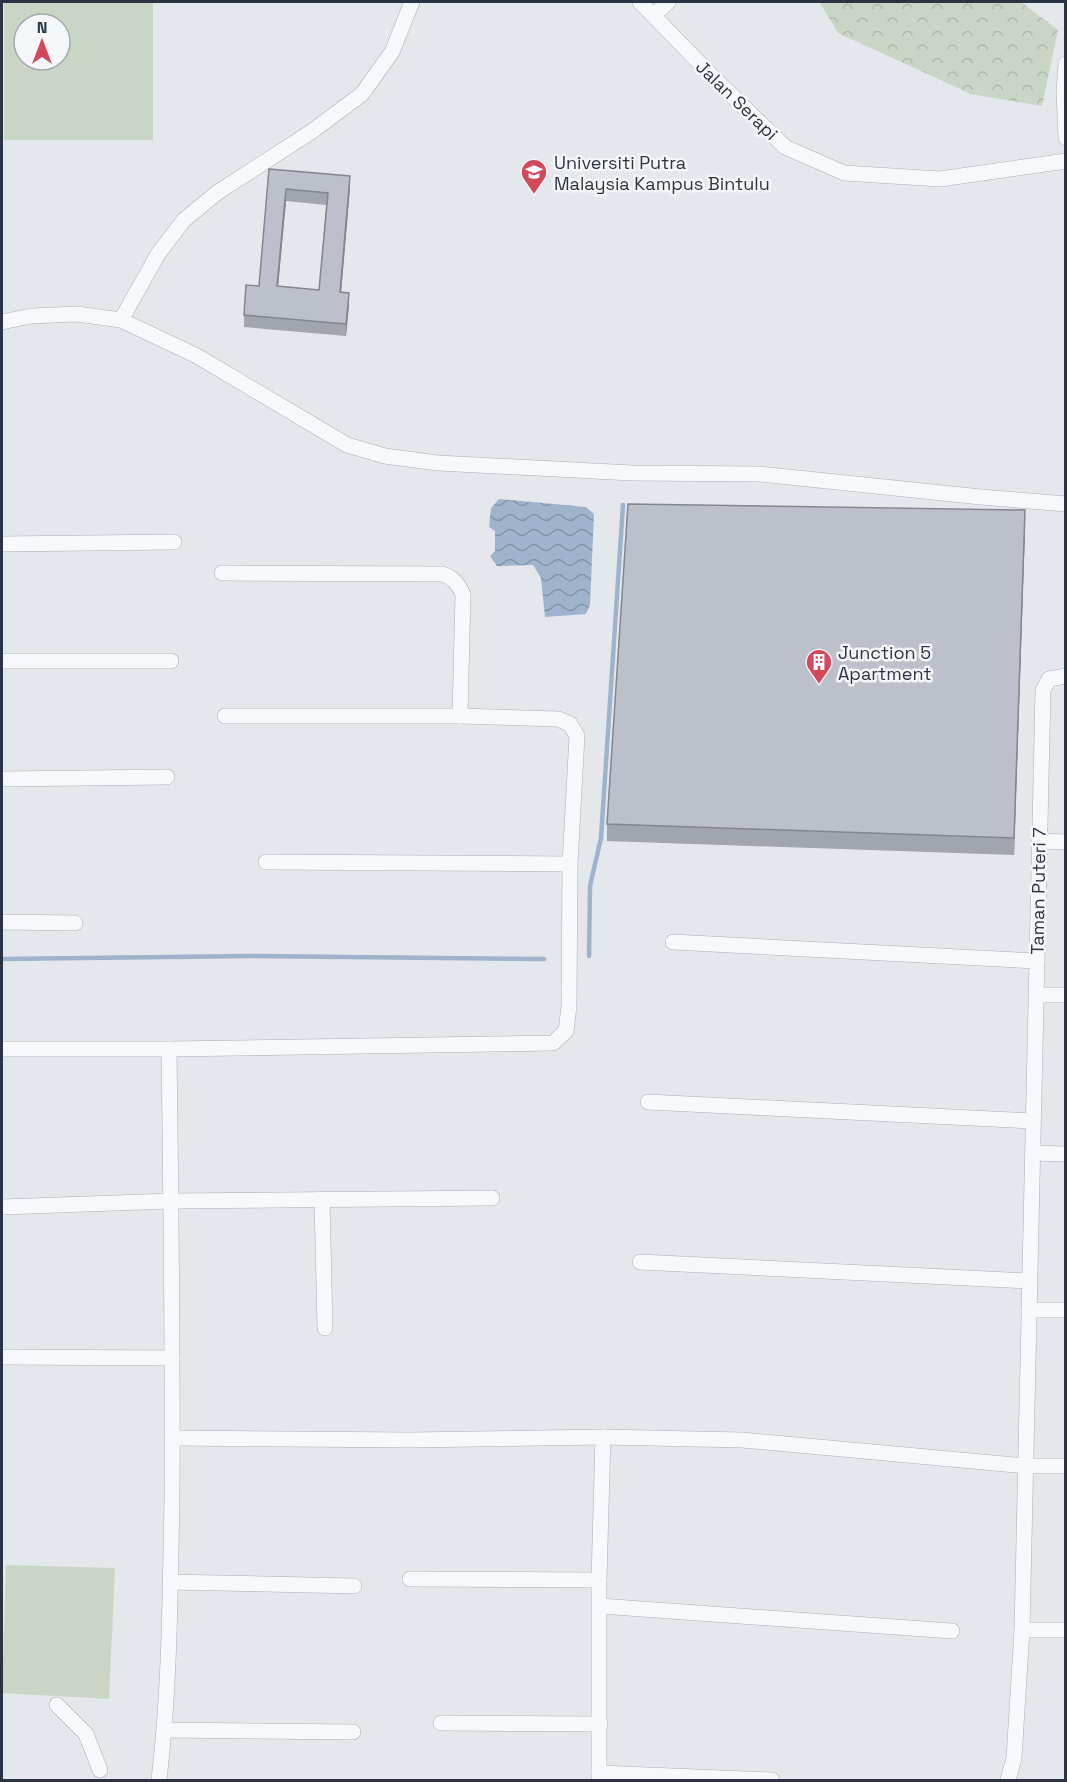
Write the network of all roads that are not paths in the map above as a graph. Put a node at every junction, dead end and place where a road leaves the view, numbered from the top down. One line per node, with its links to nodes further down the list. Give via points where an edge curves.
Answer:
1 (412, 2): 8 (street, via 392,52 362,94 338,114 218,192 184,220 158,254)
2 (640, 2): 4 (street, Jalan Serapi)
3 (668, 2): 4 (street)
4 (654, 15): 7 (street, Jalan Serapi, via 785,147 844,173 940,179)
5 (1065, 64): 6 (street)
6 (1065, 138)
7 (1065, 161)
8 (121, 320): 9 (street, via 77,314); 10 (street, via 196,356 347,446 385,456 438,463 632,473 759,474)
9 (2, 322)
10 (1065, 504)
11 (174, 542): 12 (street)
12 (2, 544)
13 (222, 573): 18 (street, via 448,575 463,594)
14 (171, 660): 15 (street)
15 (2, 661)
16 (1065, 676): 21 (street, Taman Puteri 7, via 1049,680 1043,690)
17 (225, 716): 18 (street)
18 (460, 716): 24 (street, via 558,719 570,724 577,736)
19 (167, 777): 20 (street)
20 (2, 779)
21 (1039, 841): 22 (street); 28 (street, Taman Puteri 7)
22 (1065, 842)
23 (266, 862): 24 (street)
24 (570, 864): 32 (street, via 569,1006 566,1031 553,1043)
25 (2, 922): 26 (street)
26 (75, 923)
27 (673, 942): 28 (street)
28 (1037, 961): 29 (street, Taman Puteri 7)
29 (1036, 995): 30 (street); 34 (street, Taman Puteri 7)
30 (1065, 995)
31 (2, 1049): 32 (street)
32 (169, 1049): 39 (street)
33 (648, 1102): 34 (street)
34 (1033, 1121): 35 (street, Taman Puteri 7)
35 (1032, 1154): 36 (street); 42 (street, Taman Puteri 7)
36 (1065, 1154)
37 (492, 1198): 38 (street)
38 (322, 1199): 39 (street); 45 (street)
39 (171, 1201): 40 (street); 47 (street)
40 (2, 1207)
41 (640, 1262): 42 (street)
42 (1030, 1281): 43 (street, Taman Puteri 7)
43 (1029, 1310): 44 (street); 50 (street, Taman Puteri 7)
44 (1065, 1310)
45 (325, 1328)
46 (2, 1357): 47 (street)
47 (171, 1358): 49 (street)
48 (603, 1437): 49 (street); 50 (street, via 742,1440); 53 (street)
49 (172, 1438): 54 (street)
50 (1026, 1466): 51 (street); 57 (street, Taman Puteri 7)
51 (1065, 1467)
52 (410, 1579): 53 (street)
53 (599, 1580): 56 (street)
54 (171, 1582): 55 (street); 63 (street)
55 (354, 1586)
56 (600, 1606): 59 (street); 62 (street)
57 (1022, 1629): 58 (street); 69 (street, Taman Puteri 7, via 1014,1758)
58 (1065, 1629)
59 (952, 1631)
60 (57, 1705): 65 (street, via 86,1734)
61 (441, 1723): 62 (street)
62 (600, 1724): 66 (street)
63 (165, 1730): 64 (street); 67 (street)
64 (353, 1732)
65 (100, 1770)
66 (599, 1777): 68 (street)
67 (159, 1780)
68 (772, 1780)
69 (1008, 1780)

